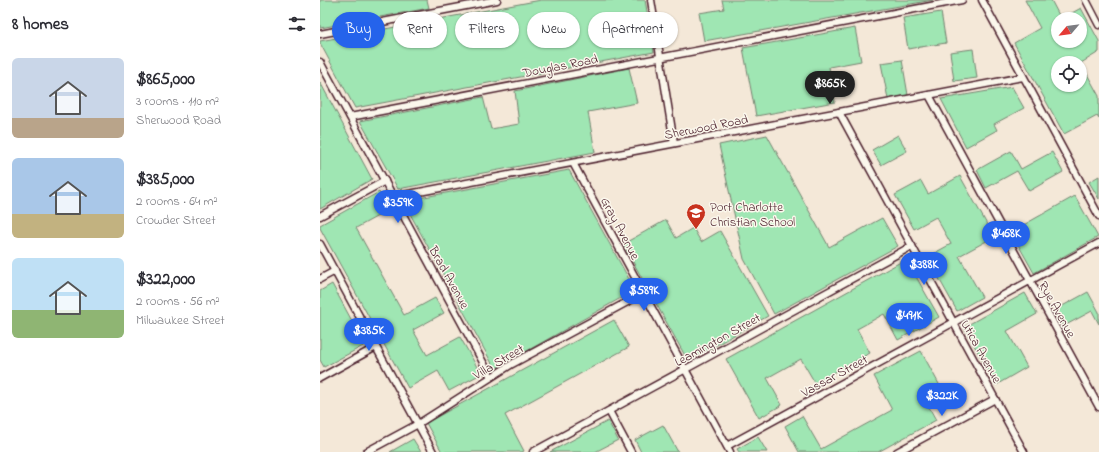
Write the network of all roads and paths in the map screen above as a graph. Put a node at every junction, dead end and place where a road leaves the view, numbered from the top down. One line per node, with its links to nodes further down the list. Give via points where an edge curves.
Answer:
1 (497, 0): 7 (street)
2 (651, 0): 8 (street)
3 (962, 0): 8 (street, Douglas Road)
4 (982, 0): 10 (street)
5 (1086, 0): 6 (street)
6 (1099, 25)
7 (320, 34)
8 (660, 58): 13 (street, Douglas Road); 14 (street)
9 (320, 62): 13 (street, Brad Avenue)
10 (1024, 77): 11 (street, Sherwood Road); 19 (street)
11 (929, 95): 12 (street, Sherwood Road); 25 (street, Rye Avenue)
12 (839, 112): 14 (street, Sherwood Road); 22 (street, Utica Avenue)
13 (350, 117): 16 (street, Brad Avenue)
14 (674, 144): 15 (street, Sherwood Road)
15 (573, 163): 17 (street, Sherwood Road); 26 (street, Gray Avenue)
16 (385, 181): 17 (street, Brad Avenue); 18 (street)
17 (393, 197): 30 (street, Brad Avenue)
18 (320, 216)
19 (1099, 216)
20 (1099, 243): 25 (street, Vassar Street)
21 (320, 244): 23 (street)
22 (912, 246): 27 (street, Utica Avenue); 29 (street, Leamington Street)
23 (335, 271): 24 (street); 28 (street)
24 (320, 279)
25 (1030, 281): 27 (street, Vassar Street); 33 (street, Rye Avenue)
26 (644, 293): 29 (street, Gray Avenue); 30 (street, Villa Street)
27 (954, 322): 32 (street, Utica Avenue); 36 (street, Vassar Street)
28 (376, 347): 31 (street); 35 (street)
29 (685, 369): 34 (street, Leamington Street); 36 (street, Gray Avenue)
30 (491, 377): 35 (street, Villa Street)
31 (320, 378)
32 (995, 399): 42 (street); 43 (street, Utica Avenue)
33 (1099, 407)
34 (609, 411): 39 (street, Leamington Street); 40 (street)
35 (418, 424): 37 (street, Villa Street); 38 (street)
36 (727, 446): 41 (street, Gray Avenue)
37 (366, 452)
38 (433, 452)
39 (533, 452)
40 (631, 452)
41 (730, 452)
42 (898, 452)
43 (1024, 452)

